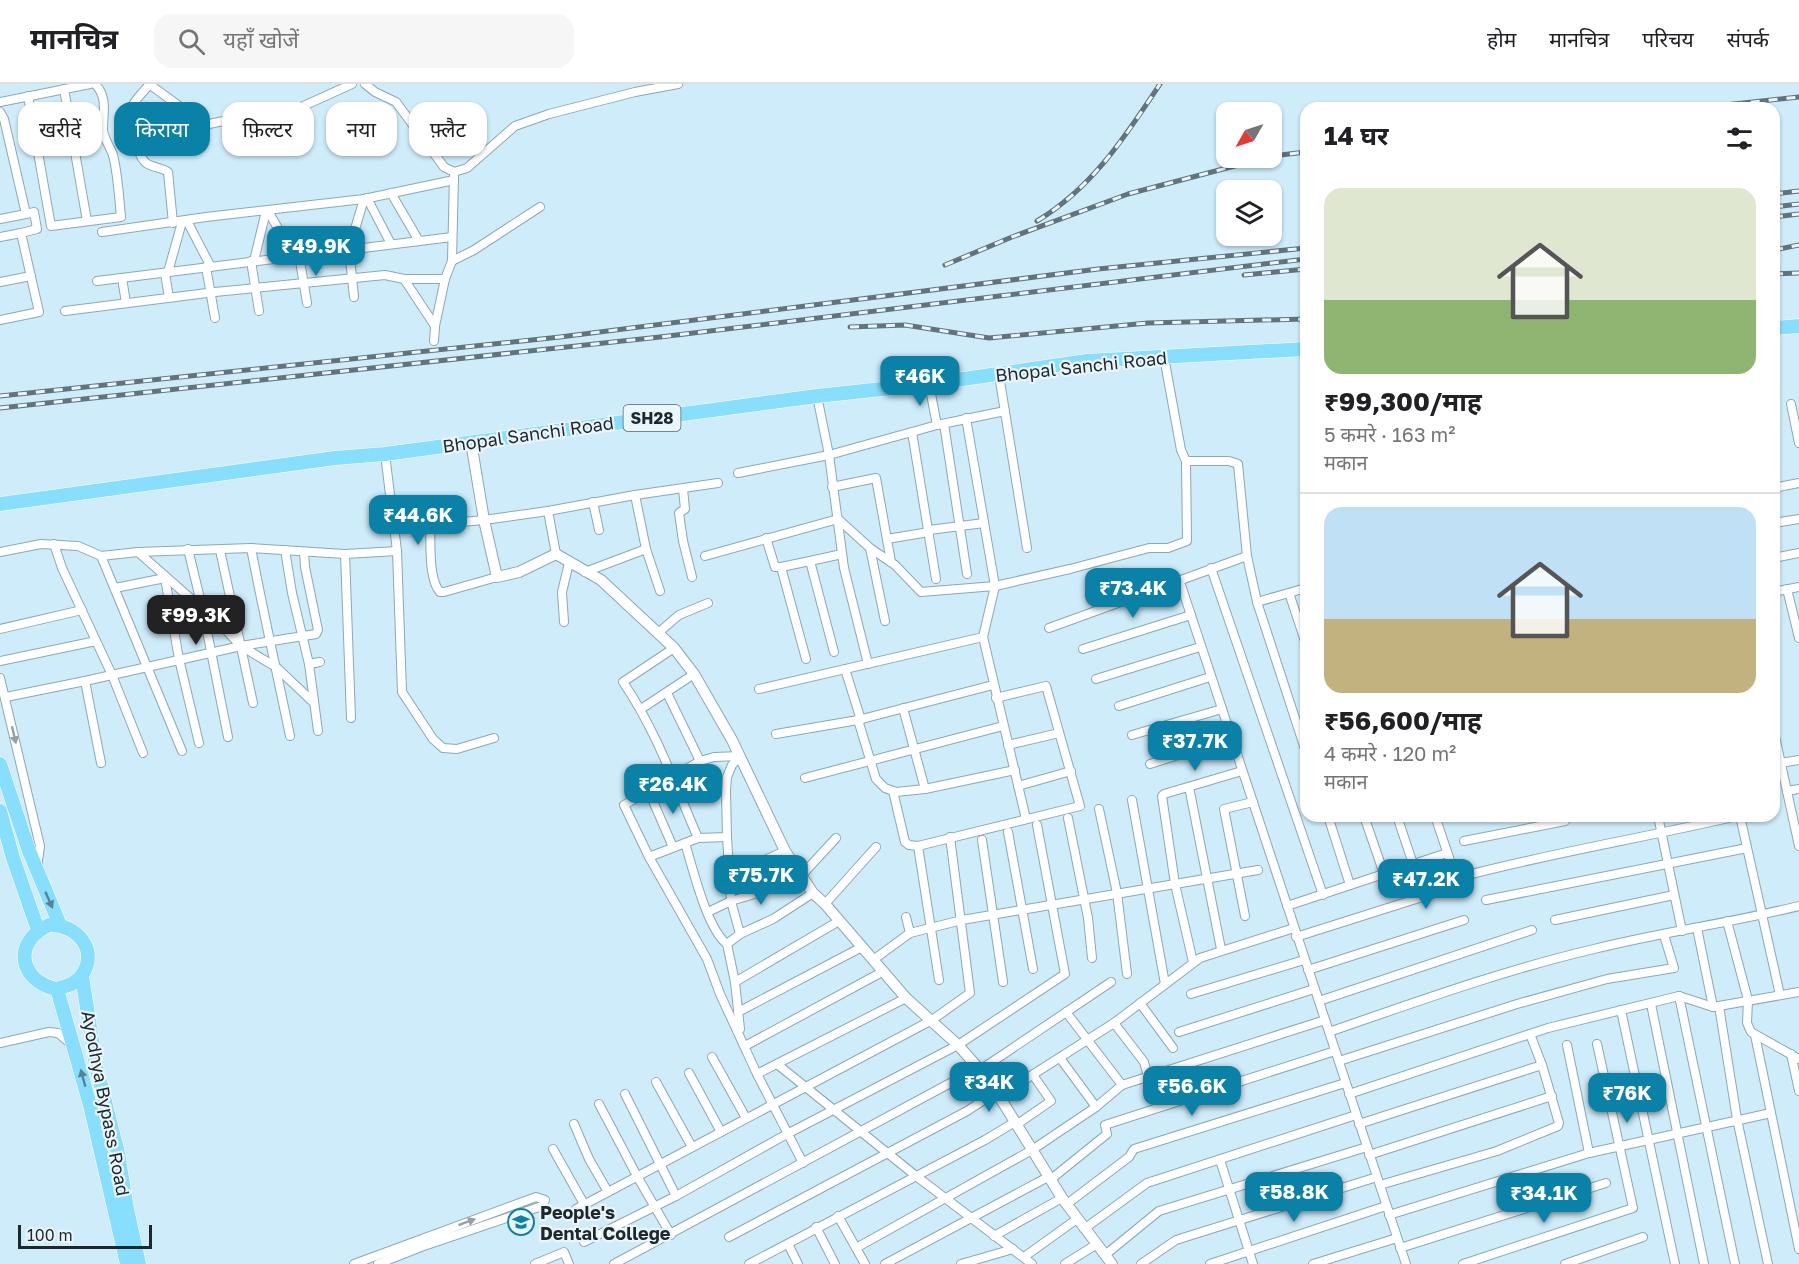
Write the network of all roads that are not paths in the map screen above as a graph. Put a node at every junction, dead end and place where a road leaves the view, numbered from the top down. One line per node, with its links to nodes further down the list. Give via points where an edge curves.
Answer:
1 (90, 84): 7 (street)
2 (95, 84): 18 (street, via 104,101 102,130 112,155 122,217)
3 (149, 84): 4 (street, via 209,124 288,113); 19 (street, via 130,108 131,132 142,159 168,171)
4 (352, 84)
5 (365, 84): 11 (street, via 396,102)
6 (678, 84): 11 (street, via 549,114 515,126)
7 (64, 89): 8 (street); 18 (street)
8 (28, 96): 9 (street); 18 (street, via 51,226)
9 (0, 102)
10 (0, 112): 16 (street)
11 (454, 176): 12 (street); 23 (street)
12 (391, 193): 13 (street); 24 (street)
13 (365, 199): 15 (street); 25 (street); 26 (street)
14 (540, 207): 29 (street)
15 (267, 211): 19 (street); 27 (street); 28 (street)
16 (26, 214): 17 (street); 21 (street, via 34,212 37,229)
17 (0, 219)
18 (87, 221)
19 (181, 222): 20 (street); 30 (street); 31 (street)
20 (102, 232)
21 (21, 233): 22 (street); 32 (street)
22 (0, 237)
23 (453, 237): 24 (street); 29 (street)
24 (419, 241): 25 (street)
25 (391, 244): 26 (street)
26 (349, 249): 27 (street); 34 (street)
27 (297, 255): 28 (street); 39 (street)
28 (252, 261): 30 (street); 40 (street)
29 (452, 261): 36 (street)
30 (209, 267): 31 (street); 41 (street)
31 (167, 273): 33 (street); 42 (street)
32 (31, 276): 38 (street); 49 (street, via 39,312)
33 (122, 278): 37 (street); 44 (street)
34 (351, 279): 35 (street, via 385,275); 39 (street); 43 (street)
35 (404, 279): 36 (street); 50 (street)
36 (445, 279): 50 (street)
37 (97, 281)
38 (0, 282)
39 (303, 283): 40 (street); 45 (street)
40 (255, 288): 41 (street); 47 (street)
41 (210, 292): 42 (street); 48 (street)
42 (169, 297): 44 (street)
43 (354, 297)
44 (126, 303): 46 (street)
45 (307, 303)
46 (65, 311)
47 (259, 311)
48 (215, 318)
49 (0, 320)
50 (435, 326): 53 (street)
51 (1799, 326): 52 (main road)
52 (1780, 328)
53 (434, 341)
54 (1300, 349): 55 (main road, Bhopal Sanchi Road / SH28)
55 (1164, 357): 56 (main road, Bhopal Sanchi Road / SH28, via 1087,362); 68 (street)
56 (999, 375): 57 (main road, Bhopal Sanchi Road / SH28); 60 (street)
57 (929, 384): 58 (main road, Bhopal Sanchi Road / SH28); 62 (street)
58 (817, 396): 64 (main road, Bhopal Sanchi Road / SH28); 67 (street)
59 (1791, 404): 65 (street)
60 (1005, 411): 61 (street); 93 (street)
61 (966, 418): 62 (street); 83 (street)
62 (940, 425): 63 (street); 85 (street)
63 (912, 432): 67 (street); 88 (street)
64 (471, 442): 66 (main road, Bhopal Sanchi Road / SH28); 81 (street)
65 (1799, 443)
66 (384, 454): 77 (main road, Bhopal Sanchi Road / SH28); 86 (street)
67 (829, 455): 69 (street); 72 (street)
68 (1186, 461): 109 (street, via 1238,464); 123 (street, via 1187,541)
69 (738, 472)
70 (718, 483): 74 (street)
71 (1799, 483): 73 (street)
72 (832, 487): 79 (street); 90 (street, via 876,478)
73 (1780, 487)
74 (683, 489): 75 (street); 119 (street, via 685,509 680,513)
75 (635, 495): 76 (street); 95 (street)
76 (593, 502): 78 (street); 87 (street)
77 (0, 504)
78 (548, 512): 81 (street); 105 (street)
79 (838, 519): 89 (street); 96 (street); 106 (street)
80 (1799, 519): 82 (street)
81 (484, 520): 84 (street); 118 (street)
82 (1780, 522)
83 (984, 523): 85 (street); 123 (street)
84 (430, 524): 86 (street); 118 (street, via 432,566 440,592)
85 (959, 526): 88 (street); 117 (street)
86 (395, 528): 99 (street)
87 (599, 530)
88 (929, 531): 90 (street); 121 (street)
89 (766, 538): 108 (street); 114 (street, via 775,567)
90 (887, 539): 112 (street)
91 (54, 544): 100 (street); 107 (street, via 78,546); 133 (street)
92 (251, 548): 97 (street); 98 (street); 147 (street)
93 (1027, 548)
94 (188, 549): 97 (street); 101 (street); 134 (street)
95 (646, 549): 116 (street); 128 (street)
96 (870, 549): 112 (street); 137 (street)
97 (220, 550): 148 (street)
98 (285, 550): 102 (street); 143 (street)
99 (397, 551): 104 (street); 190 (street, via 402,692 443,748)
100 (0, 552)
101 (138, 552): 107 (street); 120 (street)
102 (304, 552): 104 (street); 143 (street, via 318,630 316,634)
103 (1799, 553): 110 (street)
104 (345, 554): 180 (street)
105 (555, 554): 113 (street); 118 (street, via 519,572)
106 (842, 554): 111 (street); 159 (street)
107 (101, 556): 125 (street)
108 (705, 556)
109 (1247, 556): 115 (street); 131 (street)
110 (1780, 557)
111 (810, 561): 114 (street); 153 (street)
112 (891, 562): 123 (street, via 921,592)
113 (569, 563): 116 (street); 138 (street, via 562,592)
114 (781, 567): 155 (street)
115 (1211, 568): 122 (street); 266 (street)
116 (585, 572): 139 (street, via 601,580)
117 (967, 574)
118 (497, 577)
119 (692, 577)
120 (165, 578): 125 (street); 134 (street); 154 (street)
121 (936, 579)
122 (1179, 582): 135 (street); 141 (street)
123 (995, 586): 144 (street)
124 (1799, 587): 126 (street)
125 (115, 588): 160 (street)
126 (1787, 589): 129 (street); 136 (street)
127 (1300, 590): 130 (street)
128 (660, 591)
129 (1780, 591)
130 (1289, 594): 131 (street); 140 (street)
131 (1257, 602): 186 (street)
132 (708, 603): 139 (street)
133 (82, 609): 142 (street); 146 (street)
134 (203, 611): 148 (street); 152 (street)
135 (1191, 615): 149 (street); 151 (street)
136 (1796, 615): 145 (street)
137 (885, 621)
138 (564, 622)
139 (651, 626): 150 (street)
140 (1300, 626)
141 (1049, 628)
142 (0, 629)
143 (303, 635): 147 (street); 158 (street)
144 (983, 637): 159 (street); 169 (street)
145 (1799, 638)
146 (96, 640): 156 (street); 164 (street)
147 (268, 642): 148 (street); 161 (street)
148 (241, 646): 152 (street); 161 (street); 175 (street)
149 (1200, 647): 165 (street); 167 (street)
150 (674, 648): 163 (street); 178 (street, via 623,682)
151 (1083, 649)
152 (210, 652): 154 (street); 189 (street)
153 (834, 652)
154 (179, 659): 160 (street); 192 (street)
155 (806, 659)
156 (0, 661)
157 (320, 662): 158 (street)
158 (309, 664): 174 (street)
159 (867, 664): 162 (street)
160 (147, 666): 164 (street); 195 (street)
161 (276, 668): 174 (street); 188 (street)
162 (845, 669): 170 (street); 181 (street)
163 (694, 674): 171 (street); 197 (street)
164 (112, 675): 168 (street); 196 (street)
165 (1210, 677): 176 (street); 179 (street)
166 (0, 678): 172 (street)
167 (1096, 679)
168 (85, 681): 172 (street); 201 (street)
169 (993, 685): 173 (street); 177 (street)
170 (759, 689)
171 (667, 693): 178 (street); 200 (street)
172 (6, 697): 255 (street, one-way to 255, via 40,846)
173 (996, 698): 182 (street); 184 (street, via 1046,686)
174 (313, 702): 183 (street)
175 (253, 703)
176 (1119, 706)
177 (903, 708): 181 (street); 194 (street)
178 (641, 709): 209 (street)
179 (1221, 709): 187 (street); 191 (street)
180 (351, 718)
181 (860, 720): 185 (street); 198 (street)
182 (1003, 726): 193 (street); 194 (street)
183 (318, 731)
184 (1059, 732): 193 (street); 207 (street)
185 (776, 734)
186 (1300, 734)
187 (1132, 735)
188 (290, 736)
189 (228, 737)
190 (494, 738)
191 (1231, 738): 204 (street); 208 (street)
192 (199, 743)
193 (1008, 745): 206 (street)
194 (914, 749): 198 (street); 213 (street)
195 (182, 751)
196 (143, 753)
197 (740, 756): 200 (street); 235 (street, via 727,777); 248 (street)
198 (872, 760): 210 (street); 215 (street, via 876,778)
199 (1799, 760): 202 (street)
200 (700, 761): 209 (street)
201 (101, 763)
202 (1780, 763)
203 (0, 764): 255 (main road)
204 (1150, 764)
205 (1780, 767): 216 (street)
206 (1015, 770): 211 (street); 213 (street)
207 (1071, 771): 211 (street); 223 (street, via 1080,806)
208 (1242, 771): 212 (street); 219 (street)
209 (672, 778): 217 (street); 238 (street)
210 (805, 778)
211 (1018, 786): 223 (street)
212 (1190, 787): 260 (street); 261 (street, via 1162,796)
213 (925, 789): 215 (street)
214 (1799, 789): 216 (street)
215 (893, 791): 243 (street, via 905,842)
216 (1786, 791): 244 (street)
217 (649, 792): 245 (street); 250 (street, via 624,805)
218 (1132, 800): 263 (street)
219 (1252, 802): 257 (street, via 1224,809); 273 (street)
220 (1099, 809): 265 (street)
221 (0, 812): 237 (main road)
222 (1068, 818): 268 (street)
223 (1026, 819): 236 (street)
224 (1330, 822): 262 (street)
225 (1366, 822): 258 (street)
226 (1399, 822): 252 (street)
227 (1437, 822): 249 (street)
228 (1560, 822): 241 (street)
229 (1659, 822): 234 (street)
230 (1713, 822): 234 (street)
231 (1740, 822): 247 (street)
232 (1037, 825): 272 (street)
233 (1008, 832): 275 (street)
234 (1662, 834): 253 (street); 259 (street)
235 (727, 837): 238 (street); 270 (street)
236 (950, 837): 243 (street); 281 (street)
237 (3, 838): 290 (main road)
238 (698, 838): 242 (street)
239 (836, 838): 256 (street)
240 (982, 840): 277 (street)
241 (1464, 841)
242 (685, 843): 245 (street); 276 (street)
243 (918, 846): 287 (street)
244 (1799, 846)
245 (673, 847): 250 (street)
246 (876, 847): 271 (street)
247 (1747, 848): 253 (street); 279 (street)
248 (785, 851): 251 (street); 256 (street)
249 (1447, 853): 252 (street); 259 (street)
250 (649, 857): 335 (street, via 706,959)
251 (767, 859)
252 (1413, 864): 258 (street)
253 (1668, 865): 267 (street); 269 (street)
254 (1258, 870): 257 (street)
255 (37, 872): 286 (main road, one-way to 286)
256 (800, 873): 264 (street); 270 (street, via 764,891)
257 (1238, 873): 260 (street); 278 (street)
258 (1384, 874): 262 (street)
259 (1456, 878): 296 (street, via 1458,884 1454,888)
260 (1207, 879): 261 (street); 299 (street)
261 (1175, 884): 263 (street); 303 (street)
262 (1350, 885): 266 (street)
263 (1148, 888): 265 (street); 313 (street)
264 (813, 893): 271 (street); 294 (street, via 773,919)
265 (1117, 893): 268 (street); 307 (street)
266 (1323, 895): 273 (street)
267 (1674, 895): 283 (street); 292 (street)
268 (1084, 900): 272 (street); 300 (street)
269 (1486, 900)
270 (731, 901): 276 (street); 294 (street)
271 (825, 904): 284 (street)
272 (1054, 904): 275 (street); 340 (street, via 1065,974)
273 (1287, 906): 288 (street)
274 (1799, 906): 279 (street)
275 (1023, 909): 277 (street); 304 (street)
276 (708, 912): 297 (street, via 719,938)
277 (993, 915): 281 (street); 311 (street)
278 (1245, 916)
279 (1761, 916): 285 (street); 319 (street)
280 (906, 917): 293 (street)
281 (962, 920): 287 (street); 329 (street, via 970,993)
282 (1464, 920): 306 (street)
283 (1555, 920)
284 (839, 921): 298 (street); 310 (street)
285 (1727, 921): 289 (street); 321 (street)
286 (60, 925): 290 (main road); 308 (main road, via 79,934 86,946 87,962)
287 (930, 927): 293 (street); 309 (street)
288 (1294, 928): 296 (street); 299 (street)
289 (1697, 928): 292 (street); 325 (street)
290 (41, 929): 314 (main road, via 25,947 24,959 29,973 38,982)
291 (1532, 930): 322 (street)
292 (1682, 931): 295 (street)
293 (910, 933): 301 (street)
294 (740, 934): 297 (street)
295 (1664, 934): 333 (street, via 1536,963); 349 (street, via 1674,968 1607,979 1517,1004)
296 (1296, 937): 302 (street)
297 (728, 944): 310 (street)
298 (862, 947): 301 (street); 327 (street)
299 (1221, 949): 303 (street)
300 (1092, 958)
301 (873, 960): 305 (street)
302 (1304, 960): 306 (street); 317 (street)
303 (1193, 962): 313 (street)
304 (1033, 969)
305 (884, 970): 320 (street); 342 (street)
306 (1308, 970): 315 (street)
307 (1127, 974)
308 (81, 976): 314 (main road); 412 (main road, Ayodhya Bypass Road, via 96,1066 118,1153)
309 (939, 980)
310 (735, 982): 327 (street)
311 (1003, 982)
312 (1111, 982): 328 (street)
313 (1165, 984): 323 (street)
314 (57, 989): 343 (main road, Ayodhya Bypass Road)
315 (1314, 989): 322 (street); 332 (street)
316 (1799, 992): 319 (street)
317 (1191, 993)
318 (1679, 996): 324 (street); 325 (street); 377 (street)
319 (1780, 996): 321 (street)
320 (906, 998): 329 (street); 350 (street)
321 (1748, 1000): 325 (street); 336 (street, via 1747,1023)
322 (1319, 1001): 330 (street)
323 (1140, 1004): 331 (street); 344 (street)
324 (1651, 1004): 326 (street); 380 (street)
325 (1716, 1007): 373 (street)
326 (1621, 1010): 334 (street); 382 (street)
327 (738, 1012): 335 (street)
328 (1066, 1012): 337 (street); 352 (street)
329 (932, 1020): 340 (street); 360 (street)
330 (1325, 1020): 333 (street); 356 (street)
331 (1114, 1023): 337 (street); 356 (street, via 1144,1062)
332 (1179, 1032)
333 (1329, 1032): 345 (street)
334 (1530, 1034): 351 (street); 363 (street)
335 (740, 1035): 342 (street)
336 (1755, 1035): 347 (street); 370 (street)
337 (1086, 1040): 348 (street); 359 (street)
338 (0, 1042): 343 (street, via 49,1032 58,1033)
339 (1597, 1044): 383 (street)
340 (958, 1045): 352 (street); 369 (street)
341 (1568, 1045): 388 (street)
342 (745, 1046): 354 (street)
343 (74, 1047): 412 (main road, Ayodhya Bypass Road, one-way to 343)
344 (1173, 1048)
345 (1335, 1051): 349 (street); 395 (street, via 1105,1125 1107,1134)
346 (712, 1057): 372 (street)
347 (1795, 1057): 361 (street)
348 (1060, 1058): 355 (street); 368 (street)
349 (1339, 1062): 358 (street)
350 (777, 1064): 354 (street); 360 (street)
351 (1542, 1065): 365 (street); 376 (street)
352 (979, 1068): 362 (street); 379 (street)
353 (689, 1073): 378 (street)
354 (757, 1074): 367 (street)
355 (1033, 1075): 362 (street); 375 (street, via 1051,1101)
356 (1148, 1076): 359 (street)
357 (656, 1082): 384 (street)
358 (1345, 1083): 363 (street); 402 (street, via 1134,1149 1129,1157)
359 (1122, 1084): 368 (street)
360 (807, 1088): 367 (street); 369 (street)
361 (1799, 1091)
362 (998, 1094): 375 (street); 389 (street)
363 (1349, 1094): 371 (street)
364 (625, 1095): 392 (street)
365 (1552, 1096): 387 (street); 396 (street, via 1559,1123 1555,1128 1497,1151)
366 (599, 1104): 393 (street)
367 (774, 1104): 372 (street); 381 (street)
368 (1096, 1107): 386 (street)
369 (834, 1110): 379 (street); 381 (street)
370 (1771, 1113): 373 (street); 424 (street)
371 (1356, 1115): 376 (street); 390 (street)
372 (746, 1118): 378 (street)
373 (1737, 1119): 377 (street); 454 (street)
374 (574, 1124): 399 (street, via 588,1159)
375 (1016, 1124): 386 (street); 394 (street)
376 (1359, 1124): 387 (street)
377 (1707, 1126): 380 (street); 453 (street)
378 (721, 1132): 384 (street)
379 (861, 1132): 389 (street); 391 (street)
380 (1678, 1133): 382 (street); 452 (street)
381 (787, 1134): 391 (street); 400 (street)
382 (1649, 1140): 383 (street); 451 (street)
383 (1618, 1145): 388 (street); 449 (street, via 1633,1209)
384 (692, 1147): 392 (street)
385 (553, 1149): 399 (street, via 580,1207)
386 (1032, 1150): 395 (street); 401 (street)
387 (1368, 1151): 396 (street); 398 (street)
388 (1589, 1153): 405 (street)
389 (887, 1154): 394 (street); 415 (street)
390 (1220, 1160): 398 (street); 411 (street, via 1147,1183)
391 (803, 1163): 413 (street)
392 (659, 1164): 393 (street); 400 (street)
393 (637, 1176): 399 (street); 404 (street)
394 (916, 1176): 401 (street); 406 (street)
395 (1049, 1178): 402 (street); 407 (street)
396 (1378, 1181): 403 (street); 409 (street)
397 (1606, 1183): 422 (street)
398 (1229, 1189): 409 (street); 428 (street, via 1159,1211)
399 (608, 1192)
400 (676, 1196): 404 (street)
401 (945, 1198): 407 (street); 421 (street)
402 (1064, 1201): 408 (street); 414 (street)
403 (1386, 1206): 405 (street); 425 (street)
404 (655, 1207): 413 (street); 418 (street)
405 (1389, 1215): 416 (street)
406 (838, 1216): 410 (street); 421 (street)
407 (970, 1218): 414 (street); 440 (street)
408 (1077, 1219): 411 (street); 427 (street)
409 (1239, 1219): 425 (street); 444 (street, via 1176,1240)
410 (816, 1227): 419 (street); 438 (street)
411 (1084, 1229): 420 (street)
412 (127, 1235): 426 (main road, Ayodhya Bypass Road)
413 (671, 1235): 435 (street)
414 (994, 1236): 423 (street)
415 (729, 1238)
416 (1397, 1238): 422 (street); 447 (street)
417 (1643, 1238): 450 (street)
418 (584, 1242)
419 (788, 1244): 429 (street); 437 (street)
420 (1097, 1244): 428 (street); 443 (street)
421 (856, 1248): 439 (street)
422 (1400, 1248): 448 (street)
423 (1013, 1249): 427 (street); 441 (street)
424 (1799, 1249)
425 (1249, 1252): 445 (street); 446 (street)
426 (130, 1257): 430 (main road, Ayodhya Bypass Road)
427 (1024, 1257): 442 (street)
428 (1108, 1259)
429 (761, 1261): 436 (street)
430 (139, 1264)
431 (354, 1264): 432 (street, one-way to 432, via 536,1197 545,1200 542,1206)
432 (378, 1264)
433 (535, 1264): 434 (street, via 564,1252)
434 (568, 1264)
435 (614, 1264)
436 (749, 1264)
437 (798, 1264)
438 (835, 1264)
439 (865, 1264)
440 (885, 1264)
441 (961, 1264)
442 (1032, 1264)
443 (1065, 1264)
444 (1141, 1264)
445 (1210, 1264)
446 (1253, 1264)
447 (1313, 1264)
448 (1406, 1264)
449 (1463, 1264)
450 (1565, 1264)
451 (1675, 1264)
452 (1704, 1264)
453 (1736, 1264)
454 (1768, 1264)

